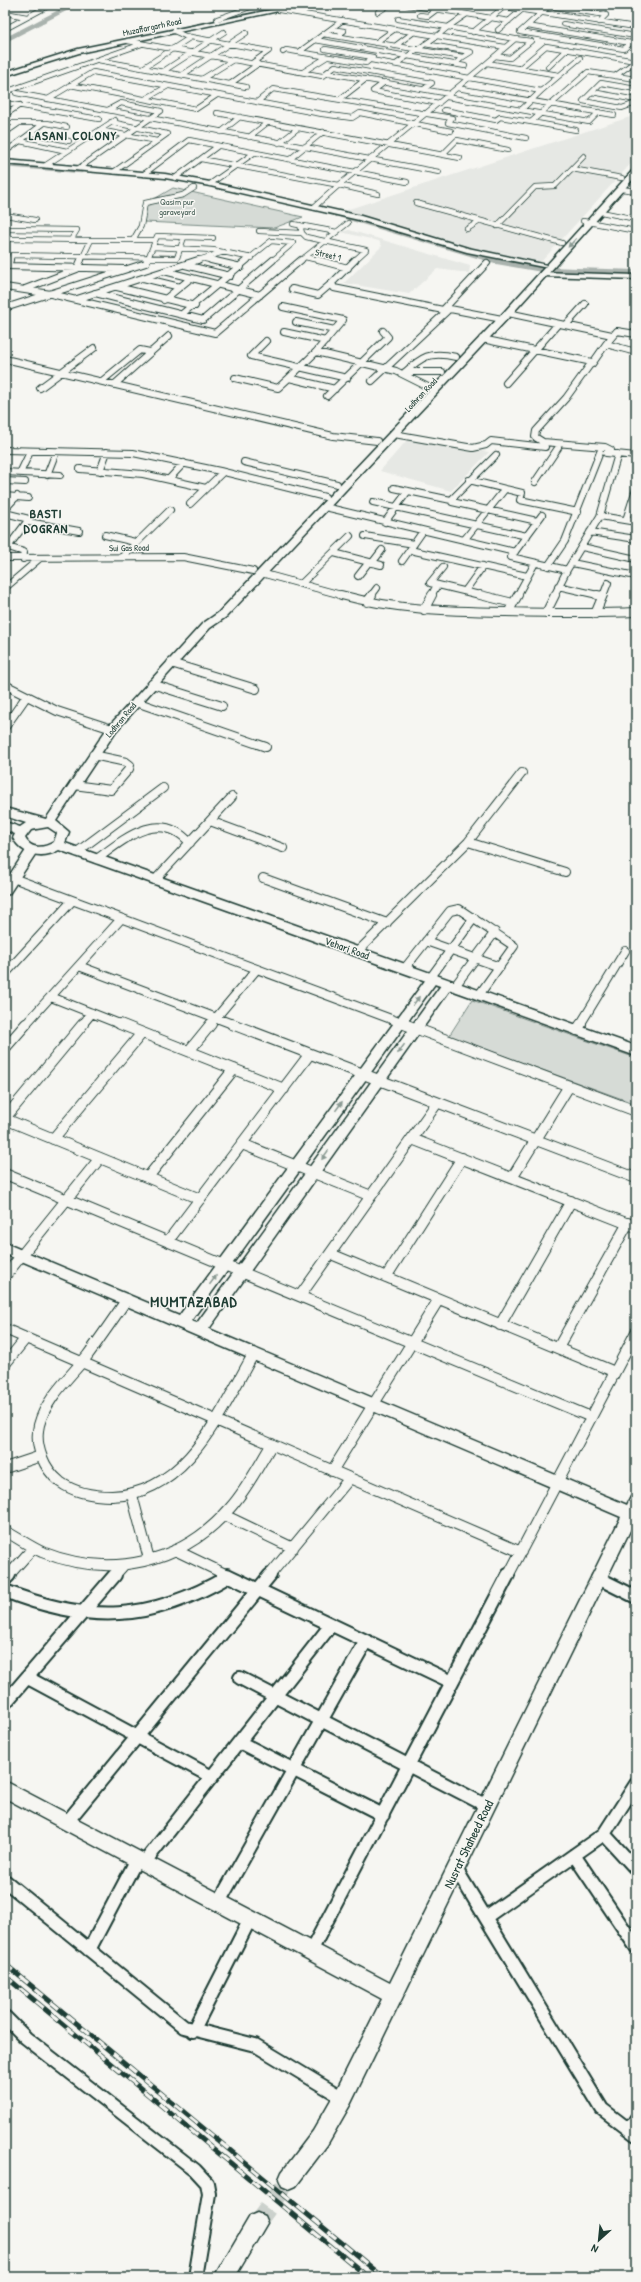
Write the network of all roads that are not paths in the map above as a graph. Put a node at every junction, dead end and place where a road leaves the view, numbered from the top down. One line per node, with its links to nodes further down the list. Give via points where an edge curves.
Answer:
1 (43, 5): 2 (street)
2 (49, 5): 22 (street)
3 (256, 5): 24 (street)
4 (289, 5): 24 (main road, Muzaffargarh Road)
5 (304, 5): 15 (main road, Muzaffargarh Road)
6 (389, 5): 18 (street)
7 (408, 5): 14 (street)
8 (490, 5): 12 (street)
9 (528, 5): 17 (street)
10 (550, 5): 20 (street); 31 (street, via 607,14)
11 (623, 5): 13 (street)
12 (505, 6): 17 (street); 26 (street)
13 (636, 7)
14 (424, 8): 16 (street); 16 (street, via 420,13 428,16)
15 (279, 10): 28 (street); 43 (main road, Muzaffargarh Road)
16 (436, 10): 21 (street)
17 (522, 10): 20 (street); 29 (street)
18 (378, 12)
19 (5, 13): 22 (street)
20 (540, 13): 23 (street); 34 (street)
21 (467, 14): 26 (street); 37 (street)
22 (27, 17): 36 (street)
23 (569, 18): 31 (street); 32 (street)
24 (217, 19): 99 (main road, Muzaffargarh Road, via 62,51)
25 (398, 19): 37 (street)
26 (492, 19): 29 (street); 46 (street)
27 (625, 19): 33 (street)
28 (343, 20): 30 (street); 38 (street)
29 (509, 21): 40 (street)
30 (355, 22): 38 (street, via 342,32); 39 (street)
31 (601, 23): 33 (street); 42 (street)
32 (563, 24): 41 (street); 42 (street)
33 (618, 25): 35 (street)
34 (527, 26): 41 (street); 50 (street, via 520,32)
35 (636, 27)
36 (5, 28)
37 (448, 28): 46 (street); 49 (street)
38 (331, 29): 48 (street)
39 (395, 29): 45 (street); 59 (street)
40 (498, 30)
41 (556, 30): 50 (street); 51 (street)
42 (596, 30): 51 (street); 53 (street)
43 (174, 31): 52 (street); 57 (main road, Muzaffargarh Road)
44 (224, 32): 55 (street)
45 (414, 32): 49 (street); 64 (street)
46 (473, 32): 54 (street)
47 (246, 33): 62 (street)
48 (324, 34): 56 (street); 59 (street)
49 (437, 36): 63 (street); 65 (street)
50 (549, 36): 58 (street)
51 (589, 36): 58 (street); 60 (street)
52 (191, 37): 55 (street); 68 (street)
53 (636, 37): 60 (street)
54 (515, 39): 65 (street); 77 (street, via 531,41 510,58)
55 (210, 40): 62 (street); 72 (street)
56 (315, 40): 71 (street); 75 (street)
57 (128, 41): 61 (street); 107 (main road, Muzaffargarh Road, via 78,51)
58 (582, 42): 60 (street, via 624,49)
59 (375, 43): 64 (street)
60 (631, 43)
61 (143, 44): 68 (street); 81 (street)
62 (231, 44): 74 (street); 86 (street, via 269,52)
63 (425, 44): 69 (street); 73 (street, via 471,52)
64 (395, 46): 69 (street)
65 (505, 47): 77 (street)
66 (325, 49): 83 (street, via 373,57)
67 (567, 49): 84 (street); 93 (street); 95 (street, via 546,46)
68 (170, 50): 72 (street); 94 (street)
69 (416, 50): 75 (street); 79 (street)
70 (283, 52): 71 (street)
71 (299, 52): 78 (street)
72 (191, 53): 74 (street); 103 (street)
73 (468, 54): 76 (street); 79 (street)
74 (210, 56): 82 (street); 108 (street)
75 (407, 56): 88 (street); 89 (street)
76 (477, 56)
77 (495, 56): 85 (street)
78 (327, 57): 83 (street, via 366,63); 104 (street)
79 (463, 57): 89 (street)
80 (580, 58): 97 (street)
81 (98, 60): 94 (street); 129 (street)
82 (233, 60): 86 (street); 114 (street)
83 (370, 60): 88 (street)
84 (636, 60): 98 (street)
85 (487, 63): 95 (street); 112 (street)
86 (252, 64): 87 (street)
87 (258, 64): 104 (street); 121 (street)
88 (396, 64): 112 (street)
89 (455, 64): 90 (street)
90 (465, 66)
91 (542, 66): 93 (street)
92 (619, 66): 98 (street)
93 (548, 67): 96 (street)
94 (143, 68): 103 (street)
95 (520, 68): 110 (street)
96 (556, 68)
97 (568, 68): 100 (street); 110 (street)
98 (628, 68): 101 (street); 111 (street)
99 (5, 69)
100 (575, 69)
101 (636, 69)
102 (582, 70): 106 (street)
103 (162, 72): 108 (street)
104 (302, 72): 109 (street)
105 (327, 72): 109 (street); 115 (street); 126 (street, via 335,66 432,83)
106 (588, 72): 111 (street); 118 (street)
107 (5, 74)
108 (182, 76): 114 (street)
109 (322, 76): 119 (street)
110 (558, 76): 113 (street); 128 (street)
111 (615, 76): 117 (street)
112 (469, 78): 125 (street); 128 (street)
113 (565, 78)
114 (202, 79): 121 (street)
115 (366, 79): 120 (street); 138 (street)
116 (572, 79): 118 (street)
117 (636, 79)
118 (579, 80): 145 (street)
119 (314, 82)
120 (385, 82): 126 (street); 135 (street)
121 (230, 84): 124 (street)
122 (70, 85): 123 (street, via 93,72); 136 (street); 137 (street)
123 (168, 86): 133 (street); 137 (street)
124 (246, 87)
125 (457, 88): 134 (street); 140 (street)
126 (424, 89): 134 (street)
127 (636, 89): 130 (street, via 601,83)
128 (541, 91): 140 (street)
129 (5, 92)
130 (592, 92): 139 (street); 148 (street, via 583,101)
131 (16, 93): 136 (street)
132 (636, 94): 139 (street)
133 (217, 95): 137 (street, via 196,109); 141 (street)
134 (448, 95): 143 (street); 150 (street)
135 (367, 97): 138 (street); 143 (street); 154 (street)
136 (48, 99): 149 (street)
137 (145, 99)
138 (340, 99): 141 (street, via 274,89)
139 (631, 99): 148 (street)
140 (531, 101): 145 (street); 150 (street)
141 (256, 102): 167 (street, via 352,118 360,113)
142 (5, 103): 146 (street)
143 (439, 103): 147 (street)
144 (636, 103): 148 (street)
145 (551, 104): 151 (street); 155 (street)
146 (20, 105): 157 (street); 160 (street)
147 (433, 108): 154 (street); 162 (street, via 496,120 500,117)
148 (622, 108)
149 (108, 110): 153 (street); 159 (street, via 121,103 161,110)
150 (520, 110): 155 (street)
151 (599, 112): 155 (street, via 589,122); 156 (street)
152 (217, 113): 158 (street)
153 (124, 114): 159 (street); 161 (street)
154 (426, 114): 167 (street); 180 (street, via 452,118 448,123)
155 (540, 114): 162 (street)
156 (614, 115)
157 (5, 116)
158 (240, 117): 164 (street); 174 (street)
159 (149, 118): 169 (street); 174 (street)
160 (99, 119)
161 (111, 122): 169 (street); 171 (street)
162 (531, 122): 172 (street)
163 (5, 123): 165 (street)
164 (267, 123): 170 (street); 179 (street)
165 (18, 124): 166 (street); 176 (street)
166 (43, 124): 168 (street); 177 (street)
167 (414, 124): 173 (street); 185 (street)
168 (67, 127)
169 (136, 127): 178 (street); 183 (street, via 167,134)
170 (297, 129): 175 (street); 184 (street)
171 (99, 130): 178 (street); 189 (street)
172 (576, 130)
173 (451, 131)
174 (221, 132): 179 (street)
175 (323, 132): 185 (street); 187 (street)
176 (5, 133)
177 (31, 133): 181 (street); 182 (street)
178 (125, 135): 183 (street); 202 (street)
179 (249, 137): 184 (street)
180 (526, 138)
181 (20, 141): 189 (street); 190 (street)
182 (69, 141)
183 (157, 141): 205 (street)
184 (279, 143): 187 (street)
185 (388, 145): 192 (street); 197 (street)
186 (218, 146): 191 (street); 195 (street); 208 (street, via 187,141)
187 (305, 147): 196 (street); 197 (street)
188 (508, 150): 192 (street, via 457,140)
189 (68, 151): 200 (street)
190 (5, 152)
191 (254, 153): 196 (street); 201 (street)
192 (442, 155): 194 (street)
193 (584, 156): 204 (street)
194 (460, 158)
195 (201, 159): 201 (street); 210 (street)
196 (290, 159): 206 (street)
197 (371, 159): 206 (street); 207 (street)
198 (5, 162): 200 (street)
199 (636, 163): 211 (main road, Lodhran Road)
200 (46, 165): 202 (street)
201 (236, 166): 213 (street); 214 (street)
202 (79, 168): 205 (street)
203 (5, 169): 215 (street)
204 (572, 169): 211 (street); 232 (street, via 554,186 535,187)
205 (115, 171): 208 (street)
206 (356, 172): 212 (street); 214 (street)
207 (439, 172)
208 (144, 174): 210 (street)
209 (635, 175): 216 (main road, Lodhran Road)
210 (175, 178): 213 (street)
211 (622, 178): 226 (main road, Lodhran Road)
212 (407, 182)
213 (210, 184): 220 (street)
214 (339, 185): 218 (street); 220 (street)
215 (194, 188): 228 (street); 246 (street, via 177,198 145,203 141,226)
216 (621, 189): 217 (street); 221 (main road, Lodhran Road)
217 (636, 191)
218 (378, 194)
219 (416, 203): 225 (street)
220 (314, 207): 273 (street)
221 (601, 212): 223 (street); 227 (main road, Lodhran Road)
222 (5, 215): 224 (street)
223 (636, 219)
224 (35, 220)
225 (480, 221): 232 (street); 234 (street)
226 (582, 221): 227 (street); 250 (main road, Lodhran Road)
227 (591, 222): 236 (street); 273 (main road, Lodhran Road, one-way to 273)
228 (348, 223): 231 (street); 238 (street)
229 (293, 224): 230 (street)
230 (300, 225): 238 (street); 239 (street)
231 (358, 226)
232 (497, 226): 250 (street)
233 (5, 229): 244 (street, via 76,230)
234 (467, 229)
235 (259, 231): 237 (street)
236 (636, 231)
237 (267, 232): 239 (street); 248 (street, via 261,240)
238 (337, 232): 249 (street)
239 (302, 233): 249 (street, via 306,237)
240 (184, 237): 242 (street); 247 (street, via 157,236); 253 (street)
241 (5, 238): 251 (street)
242 (212, 238)
243 (60, 239): 244 (street); 251 (street); 258 (street)
244 (71, 240): 245 (street)
245 (91, 240): 254 (street); 259 (street)
246 (133, 240): 247 (street); 254 (street)
247 (155, 240): 252 (street)
248 (271, 241): 262 (street); 287 (street, via 293,243)
249 (325, 242): 263 (street); 270 (street, via 366,250)
250 (562, 243): 273 (main road, Lodhran Road)
251 (26, 247): 257 (street); 258 (street)
252 (153, 247): 253 (street); 260 (street)
253 (180, 248): 255 (street); 260 (street, via 177,258)
254 (120, 249): 259 (street); 260 (street)
255 (224, 252): 261 (street); 262 (street)
256 (5, 255): 257 (street)
257 (12, 255): 267 (street)
258 (53, 256): 259 (street)
259 (83, 256): 269 (street)
260 (149, 258): 271 (street, via 146,263)
261 (204, 258): 266 (street); 268 (street)
262 (252, 258): 268 (street)
263 (305, 258): 270 (street, Street 1); 290 (street)
264 (474, 260): 265 (street)
265 (490, 264): 300 (street)
266 (183, 265): 274 (street); 276 (street)
267 (6, 266): 269 (street); 275 (street)
268 (241, 267): 276 (street)
269 (78, 268): 271 (street); 286 (street)
270 (348, 268): 280 (street)
271 (125, 269): 288 (street)
272 (636, 269): 273 (street)
273 (544, 270): 277 (street); 303 (main road, Lodhran Road); 303 (main road, Lodhran Road)
274 (164, 271): 278 (street); 279 (street)
275 (5, 272)
276 (230, 276): 281 (street)
277 (636, 277)
278 (142, 278): 283 (street); 284 (street)
279 (191, 278): 281 (street); 284 (street)
280 (332, 283): 285 (street, via 318,295); 300 (street, via 334,288)
281 (220, 285): 287 (street); 296 (street)
282 (5, 287): 286 (street)
283 (117, 287): 289 (street); 291 (street)
284 (180, 287): 291 (street)
285 (292, 289)
286 (25, 290): 288 (street)
287 (239, 290): 290 (street); 301 (street, via 204,320)
288 (52, 294): 292 (street); 295 (street)
289 (95, 294): 292 (street); 299 (street)
290 (260, 295): 302 (street, via 215,333)
291 (166, 298): 296 (street); 299 (street)
292 (76, 299): 302 (street)
293 (5, 304): 295 (street)
294 (585, 304): 306 (street)
295 (14, 305): 298 (street)
296 (195, 306): 301 (street)
297 (283, 307): 307 (street, via 343,320)
298 (5, 308)
299 (155, 308): 301 (street); 302 (street)
300 (444, 309): 303 (street); 327 (street, via 447,311)
301 (182, 314)
302 (144, 316)
303 (501, 316): 305 (street); 313 (main road, Lodhran Road); 322 (main road, Lodhran Road)
304 (296, 322): 307 (street)
305 (558, 324): 306 (street); 318 (street)
306 (566, 326): 311 (street)
307 (335, 330): 315 (street)
308 (383, 331): 324 (street, via 388,337)
309 (284, 332): 315 (street)
310 (636, 334): 311 (street, via 617,331)
311 (612, 335): 316 (street)
312 (170, 336): 319 (street)
313 (482, 339): 318 (street); 342 (main road, Lodhran Road)
314 (266, 341): 326 (street, via 250,356)
315 (326, 341): 320 (street)
316 (606, 344): 321 (street); 325 (street)
317 (94, 348): 328 (street)
318 (535, 350): 325 (street, via 587,360); 336 (street)
319 (150, 352): 334 (street, via 140,350); 337 (street)
320 (316, 352): 324 (street); 326 (street)
321 (636, 352)
322 (456, 357): 329 (main road, Lodhran Road); 330 (street, via 435,353 421,356)
323 (5, 359): 328 (street)
324 (362, 363): 327 (street); 333 (street)
325 (592, 364): 350 (street, via 536,431 535,437 543,442 605,447 611,450)
326 (300, 368): 332 (street); 333 (street)
327 (386, 369): 330 (street); 335 (street)
328 (63, 372): 334 (street); 339 (street)
329 (442, 372): 330 (street); 338 (main road, Lodhran Road)
330 (404, 373): 338 (street)
331 (235, 378): 332 (street, via 278,388)
332 (289, 378): 340 (street)
333 (346, 378): 340 (street)
334 (102, 381): 337 (street)
335 (372, 381)
336 (506, 382)
337 (115, 384): 343 (street, via 323,432 338,430 348,434 348,437)
338 (428, 387): 343 (main road, Lodhran Road)
339 (40, 388)
340 (335, 389): 341 (street)
341 (327, 396)
342 (394, 434): 344 (street, via 473,448 491,441); 383 (main road, Lodhran Road)
343 (377, 441): 368 (main road, Lodhran Road)
344 (558, 448): 349 (street); 367 (street)
345 (5, 450): 346 (street)
346 (30, 452): 347 (street); 360 (street)
347 (56, 452): 348 (street); 361 (street)
348 (107, 452): 355 (street, via 133,453); 357 (street)
349 (600, 452): 350 (street); 387 (street)
350 (610, 453): 351 (street)
351 (618, 454): 353 (street); 390 (street)
352 (496, 455): 364 (street)
353 (636, 456)
354 (244, 462): 368 (street)
355 (184, 463): 359 (street); 363 (street)
356 (80, 469): 357 (street)
357 (100, 471): 363 (street)
358 (5, 472): 360 (street)
359 (223, 472): 369 (street); 376 (street)
360 (20, 473): 361 (street)
361 (47, 475): 362 (street)
362 (60, 475)
363 (169, 479): 369 (street)
364 (469, 480): 371 (street); 378 (street)
365 (5, 481): 366 (street)
366 (25, 482)
367 (535, 482)
368 (337, 484): 376 (main road, Lodhran Road)
369 (206, 488): 380 (street)
370 (394, 488): 373 (street)
371 (505, 489): 386 (street); 387 (street, via 522,493 520,500)
372 (636, 489): 382 (street)
373 (408, 491): 378 (street); 381 (street)
374 (5, 496): 375 (street)
375 (17, 496): 377 (street); 384 (street)
376 (325, 496): 426 (main road, Lodhran Road)
377 (28, 498)
378 (451, 500): 386 (street)
379 (373, 502): 381 (street)
380 (190, 504)
381 (396, 506): 394 (street); 396 (street)
382 (633, 506): 391 (street)
383 (325, 507): 394 (street); 426 (main road, Lodhran Road)
384 (5, 509)
385 (170, 510): 406 (street)
386 (489, 510): 392 (street); 396 (street)
387 (578, 512): 424 (street, via 565,541)
388 (5, 513): 393 (street, via 25,517 29,519)
389 (542, 515): 392 (street)
390 (600, 516): 391 (street); 399 (street)
391 (626, 520): 395 (street)
392 (537, 521): 403 (street)
393 (28, 522): 398 (street); 414 (street, via 8,547 24,552)
394 (385, 522): 397 (street)
395 (636, 522)
396 (476, 525): 403 (street); 405 (street)
397 (423, 531): 405 (street); 407 (street)
398 (80, 532)
399 (590, 532): 404 (street); 408 (street)
400 (105, 535): 406 (street)
401 (350, 536): 411 (street)
402 (366, 536): 407 (street)
403 (527, 536): 410 (street)
404 (636, 539)
405 (464, 540): 410 (street)
406 (135, 542): 413 (street)
407 (412, 547): 417 (street); 423 (street)
408 (582, 547): 416 (street); 420 (street)
409 (382, 550): 418 (street)
410 (515, 552): 419 (street, via 511,558)
411 (334, 553): 418 (street); 431 (street)
412 (5, 558): 414 (street, Sui Gas Road)
413 (122, 558): 415 (street, Sui Gas Road); 426 (street, Sui Gas Road, via 194,558)
414 (24, 559): 415 (street, Sui Gas Road)
415 (39, 559): 434 (street)
416 (636, 559)
417 (402, 561)
418 (370, 562): 421 (street); 427 (street)
419 (535, 563): 424 (street); 428 (street)
420 (572, 563): 425 (street); 429 (street)
421 (381, 565)
422 (443, 566): 432 (street, via 430,582)
423 (483, 566): 428 (street); 436 (street)
424 (548, 566): 425 (street)
425 (567, 570): 433 (street)
426 (257, 572): 431 (street, Sui Gas Road); 445 (main road, Lodhran Road, via 222,615 206,626)
427 (358, 576)
428 (527, 576): 439 (street)
429 (636, 576)
430 (608, 583): 437 (street)
431 (301, 584): 438 (street, Sui Gas Road)
432 (437, 585): 436 (street); 440 (street)
433 (558, 586): 437 (street); 443 (street)
434 (5, 588)
435 (377, 588): 438 (street)
436 (465, 591): 439 (street)
437 (602, 596): 444 (street)
438 (367, 602): 440 (street, Sui Gas Road)
439 (513, 603): 441 (street)
440 (424, 610): 441 (street, Sui Gas Road)
441 (509, 612): 443 (street, Sui Gas Road)
442 (636, 612): 444 (street, Sui Gas Road)
443 (546, 613): 444 (street, Sui Gas Road)
444 (595, 614)
445 (171, 663): 446 (main road, Lodhran Road); 448 (street)
446 (152, 684): 450 (main road, Lodhran Road); 451 (street)
447 (7, 688): 449 (street)
448 (256, 689)
449 (26, 697): 452 (street); 453 (street, via 78,721)
450 (136, 702): 453 (main road, Lodhran Road); 454 (street)
451 (222, 706)
452 (5, 727)
453 (112, 729): 455 (main road, Lodhran Road)
454 (266, 747)
455 (93, 755): 457 (main road, Lodhran Road); 457 (street, via 126,762 130,765 129,769 112,790)
456 (522, 773): 465 (street)
457 (74, 785): 462 (main road, Lodhran Road)
458 (163, 788): 470 (street)
459 (232, 797): 461 (street)
460 (5, 812): 462 (main road)
461 (210, 821): 466 (street); 468 (street)
462 (44, 823): 464 (main road, via 28,826); 467 (main road, via 55,825 63,832 62,841)
463 (5, 826): 464 (main road)
464 (21, 832): 469 (main road, via 21,843)
465 (468, 842): 472 (street); 480 (street)
466 (190, 843): 471 (street, via 181,833 169,829 142,829); 475 (street)
467 (58, 845): 469 (main road, via 46,850); 470 (main road, Vehari Road)
468 (283, 848)
469 (32, 850): 473 (street)
470 (78, 852): 471 (main road, Vehari Road)
471 (97, 859): 475 (main road, Vehari Road)
472 (565, 872)
473 (13, 878): 476 (street); 477 (street)
474 (263, 878): 480 (street)
475 (155, 880): 484 (main road, Vehari Road)
476 (5, 891)
477 (72, 901): 479 (street); 491 (street)
478 (474, 918): 481 (street); 482 (street, via 459,909 453,909); 483 (street)
479 (121, 919): 487 (street); 490 (street)
480 (388, 923): 484 (street)
481 (495, 932): 486 (street); 488 (street, via 514,946)
482 (426, 941): 483 (street); 489 (street)
483 (451, 950): 486 (street); 492 (street)
484 (358, 951): 489 (main road, Vehari Road)
485 (625, 951): 500 (street)
486 (475, 958): 488 (street); 493 (street)
487 (79, 966): 495 (street); 497 (street)
488 (500, 967): 494 (street)
489 (405, 968): 492 (main road, Vehari Road)
490 (257, 969): 497 (street); 498 (street)
491 (5, 974)
492 (432, 978): 493 (main road, Vehari Road); 498 (street, one-way to 492)
493 (451, 985): 494 (main road, Vehari Road); 499 (street)
494 (479, 995): 500 (main road, Vehari Road)
495 (51, 997): 496 (street); 502 (street)
496 (92, 1013): 501 (street); 513 (street)
497 (215, 1019): 503 (street); 505 (street)
498 (400, 1022): 499 (street); 507 (street)
499 (416, 1028): 508 (street, one-way to 508); 509 (street)
500 (577, 1030): 504 (main road, Vehari Road)
501 (142, 1033): 503 (street); 514 (street)
502 (6, 1044)
503 (189, 1051): 506 (street)
504 (636, 1051)
505 (309, 1055): 507 (street); 510 (street)
506 (234, 1069): 510 (street); 523 (street)
507 (362, 1074): 508 (street); 520 (street, one-way to 507)
508 (378, 1080): 511 (street); 521 (street, one-way to 521)
509 (569, 1086): 512 (street); 516 (street)
510 (284, 1089): 517 (street)
511 (437, 1103): 515 (street); 516 (street)
512 (636, 1111)
513 (5, 1118): 514 (street)
514 (53, 1139): 518 (street)
515 (412, 1139): 519 (street); 526 (street)
516 (536, 1140): 524 (street); 525 (street)
517 (242, 1144): 520 (street); 528 (street)
518 (100, 1158): 523 (street); 527 (street)
519 (462, 1158): 524 (street); 538 (street)
520 (296, 1166): 521 (street); 535 (street)
521 (313, 1172): 526 (street); 536 (street)
522 (5, 1174): 527 (street)
523 (148, 1178): 528 (street)
524 (512, 1178): 529 (street)
525 (636, 1178)
526 (371, 1196): 533 (street)
527 (67, 1199): 531 (street); 534 (street)
528 (200, 1199): 531 (street)
529 (571, 1201): 530 (street); 543 (street)
530 (632, 1225): 549 (street)
531 (168, 1241): 535 (street)
532 (5, 1248): 534 (street)
533 (330, 1254): 538 (street); 539 (street)
534 (22, 1255): 537 (street); 540 (street)
535 (225, 1264): 536 (street); 542 (street, one-way to 535)
536 (242, 1272): 539 (street); 545 (street)
537 (5, 1276)
538 (386, 1277): 541 (street)
539 (300, 1296): 548 (street)
540 (127, 1299): 542 (street); 551 (street)
541 (439, 1299): 543 (street); 548 (street)
542 (182, 1322): 545 (street)
543 (500, 1324): 549 (street)
544 (5, 1329): 547 (street)
545 (200, 1330): 550 (street)
546 (636, 1332): 553 (street)
547 (26, 1338): 551 (street); 552 (street)
548 (411, 1343): 554 (street); 555 (street)
549 (558, 1348): 553 (street)
550 (254, 1353): 554 (street); 556 (street)
551 (81, 1362): 556 (street); 558 (street, via 46,1409 39,1426 38,1443)
552 (5, 1364)
553 (615, 1372): 555 (street)
554 (373, 1404): 560 (street); 562 (street)
555 (591, 1418): 562 (street)
556 (214, 1420): 557 (street); 563 (street, via 194,1450 165,1480)
557 (272, 1444): 560 (street); 564 (street)
558 (41, 1456): 559 (street); 563 (street, via 51,1475 74,1489 100,1496)
559 (5, 1468)
560 (332, 1471): 561 (street)
561 (350, 1478): 568 (street); 570 (street)
562 (557, 1482): 565 (street); 570 (street)
563 (132, 1494): 571 (street)
564 (224, 1515): 568 (street); 569 (street)
565 (632, 1516): 574 (street, Nusrat Shaheed Road)
566 (5, 1530): 567 (street)
567 (33, 1548): 572 (street, via 83,1563); 575 (street)
568 (293, 1548): 576 (street)
569 (175, 1550): 571 (street); 573 (street)
570 (521, 1552): 584 (street)
571 (149, 1559): 572 (street)
572 (123, 1566): 579 (street)
573 (229, 1576): 576 (street); 579 (street, via 198,1593 155,1607 133,1612)
574 (598, 1578): 578 (street); 595 (street, Nusrat Shaheed Road)
575 (5, 1579)
576 (258, 1590): 580 (street); 588 (street)
577 (5, 1591): 579 (street, via 41,1605)
578 (636, 1597)
579 (84, 1614): 582 (street)
580 (331, 1625): 581 (street); 585 (street)
581 (366, 1641): 584 (street); 587 (street)
582 (28, 1678): 586 (street); 588 (street)
583 (240, 1678): 585 (street)
584 (452, 1682): 590 (street)
585 (275, 1696): 587 (street); 589 (street)
586 (5, 1703)
587 (322, 1720): 590 (street); 591 (street)
588 (138, 1736): 592 (street); 597 (street)
589 (239, 1742): 591 (street); 592 (street)
590 (409, 1765): 595 (street); 596 (street)
591 (294, 1770): 596 (street); 604 (street)
592 (212, 1777): 600 (street)
593 (636, 1784): 598 (street)
594 (5, 1789): 597 (street)
595 (487, 1806): 601 (street, Nusrat Shaheed Road)
596 (383, 1815): 609 (street)
597 (67, 1822): 600 (street)
598 (604, 1834): 599 (street); 602 (street)
599 (574, 1855): 605 (street); 607 (street)
600 (141, 1861): 604 (street); 608 (street)
601 (456, 1868): 605 (street); 610 (street, Nusrat Shaheed Road)
602 (636, 1869)
603 (5, 1880): 608 (street)
604 (219, 1902): 606 (street)
605 (486, 1917): 614 (street, via 602,2108)
606 (250, 1919): 609 (street); 612 (street)
607 (636, 1947)
608 (89, 1950): 612 (street, via 175,2021)
609 (311, 1951): 610 (street)
610 (394, 1995): 613 (street, Nusrat Shaheed Road)
611 (5, 2017): 618 (street, via 26,2038 207,2182 210,2194)
612 (193, 2031): 613 (street, via 220,2035 255,2045)
613 (343, 2098): 615 (street, Nusrat Shaheed Road, via 320,2138)
614 (634, 2128)
615 (289, 2179)
616 (257, 2223): 617 (street)
617 (228, 2269)
618 (195, 2277)

